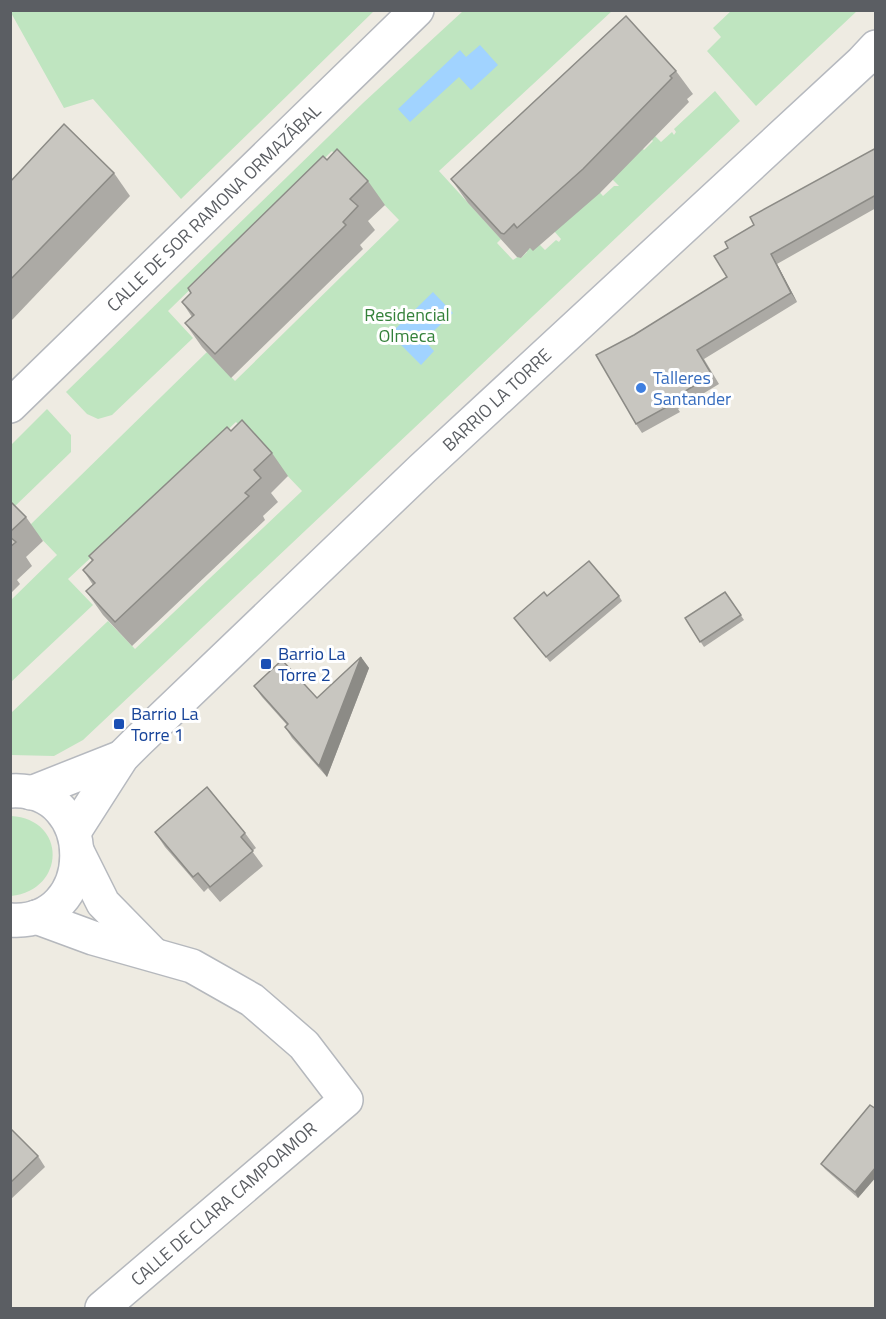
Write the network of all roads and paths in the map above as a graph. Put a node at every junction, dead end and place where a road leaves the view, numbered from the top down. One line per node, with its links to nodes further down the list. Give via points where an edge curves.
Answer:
1 (417, 10): 3 (street, CALLE DE SOR RAMONA ORMAZÁBAL)
2 (876, 47): 4 (street, BARRIO LA TORRE, via 337,550)
3 (10, 406)
4 (122, 757): 5 (street, BARRIO LA TORRE); 6 (street, BARRIO LA TORRE)
5 (21, 792): 6 (street, BARRIO LA TORRE, via 42,797 61,811)
6 (76, 842): 7 (street, BARRIO LA TORRE, via 76,873 68,892 54,907); 8 (street, via 103,903)
7 (23, 919): 8 (street)
8 (152, 953): 9 (street, CALLE DE CLARA CAMPOAMOR, via 192,966 252,1000 304,1045 346,1100)
9 (102, 1308)

